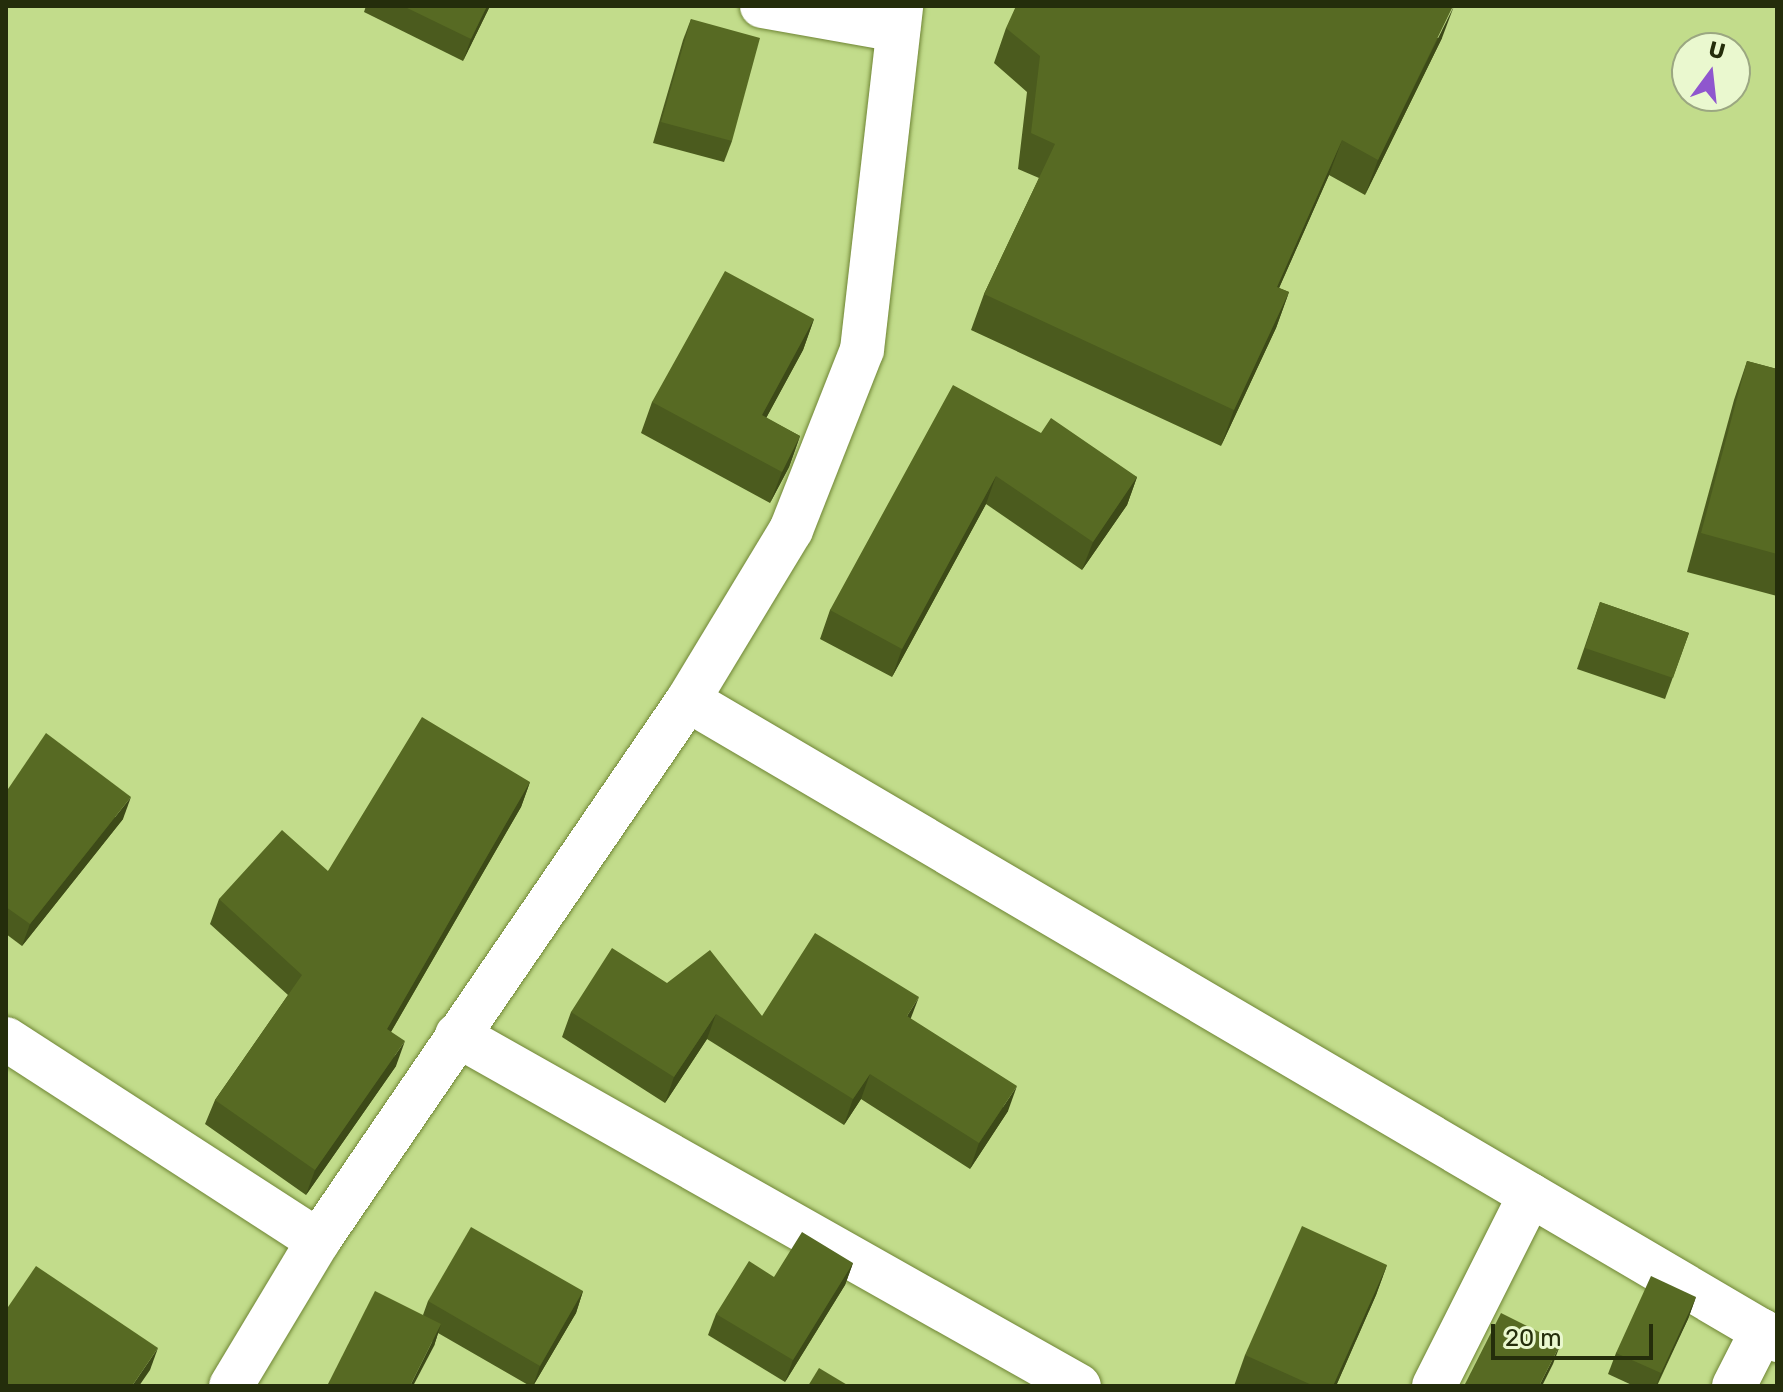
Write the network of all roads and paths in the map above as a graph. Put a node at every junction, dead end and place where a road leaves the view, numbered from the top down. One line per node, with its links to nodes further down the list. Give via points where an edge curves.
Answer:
1 (762, 6): 2 (street)
2 (899, 18): 3 (street, via 862,350 791,530)
3 (688, 700): 4 (street); 6 (street)
4 (457, 1035): 7 (street); 10 (street)
5 (6, 1039): 7 (street)
6 (1530, 1195): 8 (street); 11 (street)
7 (318, 1241): 9 (street)
8 (1770, 1336): 12 (street)
9 (231, 1386)
10 (1079, 1386)
11 (1434, 1386)
12 (1734, 1386)

